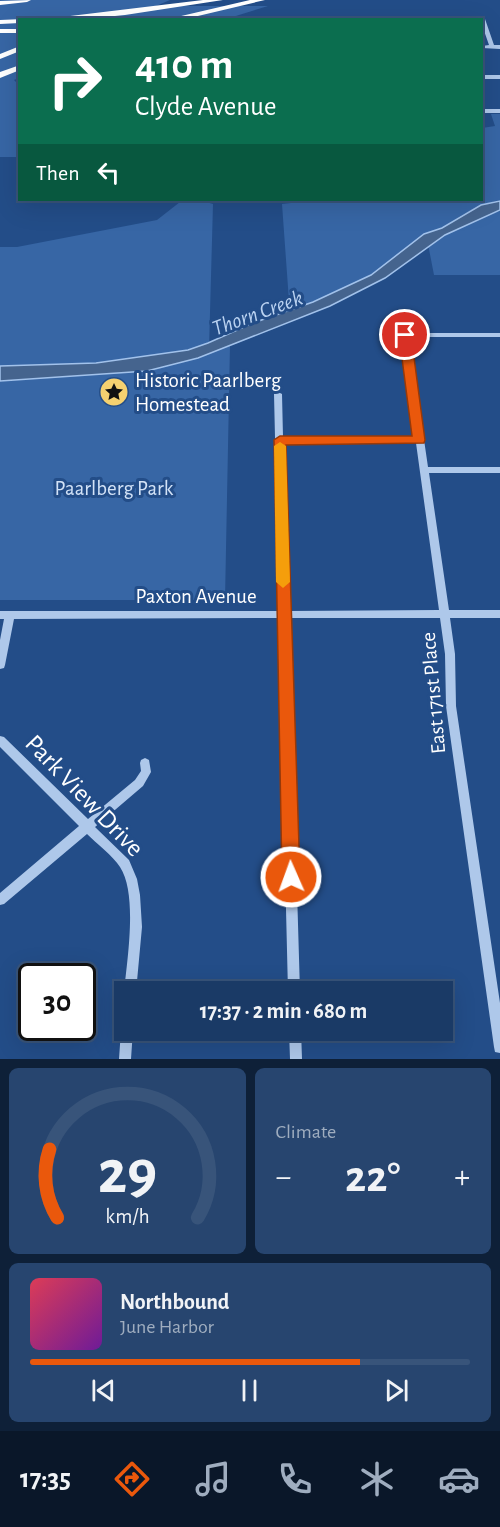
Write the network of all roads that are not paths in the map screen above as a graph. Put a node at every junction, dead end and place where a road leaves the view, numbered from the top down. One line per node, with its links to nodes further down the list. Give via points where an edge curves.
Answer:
1 (27, 0): 6 (highway)
2 (219, 0): 7 (highway)
3 (231, 0): 7 (highway)
4 (261, 0): 11 (highway)
5 (139, 2): 9 (highway)
6 (0, 3)
7 (177, 8): 8 (highway); 10 (highway)
8 (64, 18)
9 (91, 18)
10 (130, 18)
11 (177, 18)
12 (18, 21): 13 (highway)
13 (0, 22)
14 (483, 22): 18 (street)
15 (0, 31): 16 (highway)
16 (18, 31)
17 (483, 46): 18 (street)
18 (492, 46): 19 (street)
19 (500, 46)
20 (18, 49): 21 (highway)
21 (0, 57)
22 (18, 68): 23 (highway)
23 (0, 75)
24 (483, 77): 25 (street)
25 (500, 77)
26 (483, 111): 27 (street)
27 (500, 111)
28 (500, 335): 31 (street, East 171st Place, via 405,335)
29 (278, 394): 30 (street)
30 (280, 440): 31 (street); 34 (street)
31 (419, 440): 33 (street, East 171st Place)
32 (500, 470): 33 (street)
33 (423, 471): 35 (street, East 171st Place)
34 (284, 614): 35 (street, Paxton Avenue); 37 (street, Paxton Avenue); 44 (street)
35 (445, 614): 36 (street, Paxton Avenue); 47 (street, East 171st Place, via 452,665 451,706)
36 (500, 614)
37 (5, 615): 38 (street)
38 (0, 665)
39 (0, 740): 41 (street, Park View Drive)
40 (145, 763): 41 (street, via 146,771 139,783)
41 (89, 826): 42 (street); 43 (street, Park View Drive, via 125,864 135,890)
42 (0, 900)
43 (131, 981)
44 (294, 981)
45 (126, 1041): 48 (street)
46 (295, 1041): 49 (street)
47 (500, 1047)
48 (125, 1059)
49 (296, 1059)

